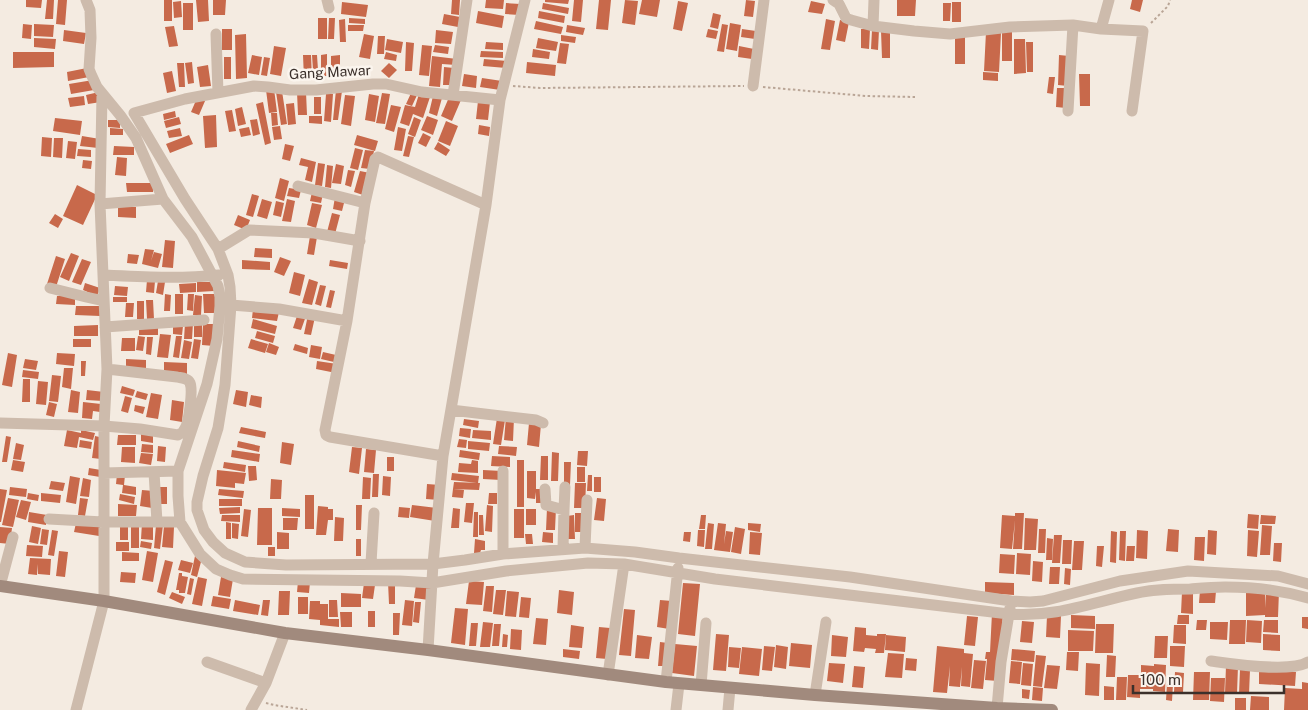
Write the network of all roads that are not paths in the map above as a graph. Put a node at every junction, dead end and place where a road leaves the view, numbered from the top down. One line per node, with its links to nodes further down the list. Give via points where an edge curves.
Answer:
1 (86, 0): 14 (street, via 90,10 89,69)
2 (467, 0): 15 (street)
3 (526, 0): 16 (street)
4 (764, 0): 12 (street)
5 (833, 0): 9 (street, via 839,4 846,18)
6 (874, 0): 9 (street)
7 (1109, 0): 10 (street)
8 (1073, 25): 9 (street, via 1010,27 950,34); 10 (street); 17 (street)
9 (874, 26)
10 (1101, 29): 18 (street, via 1143,31)
11 (216, 34): 13 (street)
12 (753, 86)
13 (218, 93): 15 (street, Gang Mawar, via 254,86 316,90 386,84); 25 (street, Gang Mawar, via 134,113)
14 (102, 94): 20 (street, via 136,138); 22 (street)
15 (453, 95): 16 (street, Gang Mawar)
16 (500, 100): 23 (street)
17 (1068, 111)
18 (1132, 111)
19 (298, 186): 21 (street)
20 (164, 199): 22 (street); 27 (street, via 192,237 208,267)
21 (365, 203): 23 (street, via 378,157); 24 (street)
22 (100, 204): 26 (street)
23 (486, 205): 35 (street)
24 (360, 241): 25 (street, via 314,233 249,230); 32 (street)
25 (218, 249): 27 (street)
26 (103, 275): 27 (street, via 154,278); 29 (street)
27 (220, 275): 30 (street, via 230,287); 40 (street, via 217,339 207,384)
28 (50, 288): 29 (street)
29 (104, 301): 33 (street)
30 (231, 305): 32 (street, via 279,309); 61 (street, via 226,385 197,510 204,530 225,553)
31 (204, 320): 33 (street)
32 (347, 321): 39 (street, via 326,435)
33 (105, 327): 34 (street)
34 (107, 369): 38 (street); 38 (street, via 182,378 190,383 192,392 187,424 184,432 178,435)
35 (452, 410): 37 (street); 39 (street)
36 (0, 423): 38 (street)
37 (543, 423)
38 (104, 426): 43 (street)
39 (444, 456): 65 (street)
40 (178, 471): 42 (street); 52 (street)
41 (504, 471): 56 (street)
42 (154, 472): 43 (street); 51 (street)
43 (104, 474): 50 (street)
44 (565, 487): 47 (street)
45 (545, 490): 47 (street, via 546,505)
46 (587, 500): 54 (street)
47 (564, 510): 55 (street)
48 (374, 513): 58 (street)
49 (49, 519): 50 (street)
50 (103, 522): 51 (street); 71 (street)
51 (157, 522): 52 (street)
52 (180, 522): 61 (street, via 200,554 216,569 243,579)
53 (13, 537): 68 (street)
54 (585, 548): 55 (street); 57 (street)
55 (563, 549): 56 (street)
56 (503, 554): 65 (street, via 465,560)
57 (638, 559): 59 (street); 60 (street)
58 (371, 563): 62 (street); 64 (street)
59 (624, 564): 65 (street, via 588,563); 80 (street)
60 (678, 566): 72 (street, via 850,577); 72 (street, via 715,579); 82 (street)
61 (265, 571): 62 (street); 62 (street)
62 (295, 572): 64 (street)
63 (1188, 572): 66 (street); 69 (street); 72 (street, via 1120,582)
64 (400, 573): 65 (street); 65 (street)
65 (433, 574): 76 (street)
66 (1249, 581): 67 (street, via 1278,576); 69 (street, via 1224,587); 70 (street)
67 (1308, 584)
68 (0, 586): 71 (street)
69 (1188, 587): 72 (street, via 1140,592 1045,614 1031,615)
70 (1308, 598)
71 (104, 602): 75 (street); 87 (street)
72 (1010, 608): 86 (street)
73 (826, 622): 85 (street)
74 (706, 624): 83 (street)
75 (285, 633): 76 (street); 81 (street)
76 (428, 650): 80 (street)
77 (1211, 661): 79 (street, via 1288,668)
78 (207, 662): 81 (street)
79 (1308, 662)
80 (608, 675): 82 (street)
81 (266, 683): 88 (street)
82 (672, 683): 83 (street); 89 (street)
83 (701, 685): 84 (street)
84 (730, 688): 85 (street); 90 (street)
85 (816, 695): 86 (street)
86 (997, 708): 91 (street)
87 (76, 710)
88 (252, 710)
89 (676, 710)
90 (728, 710)
91 (1052, 710)

